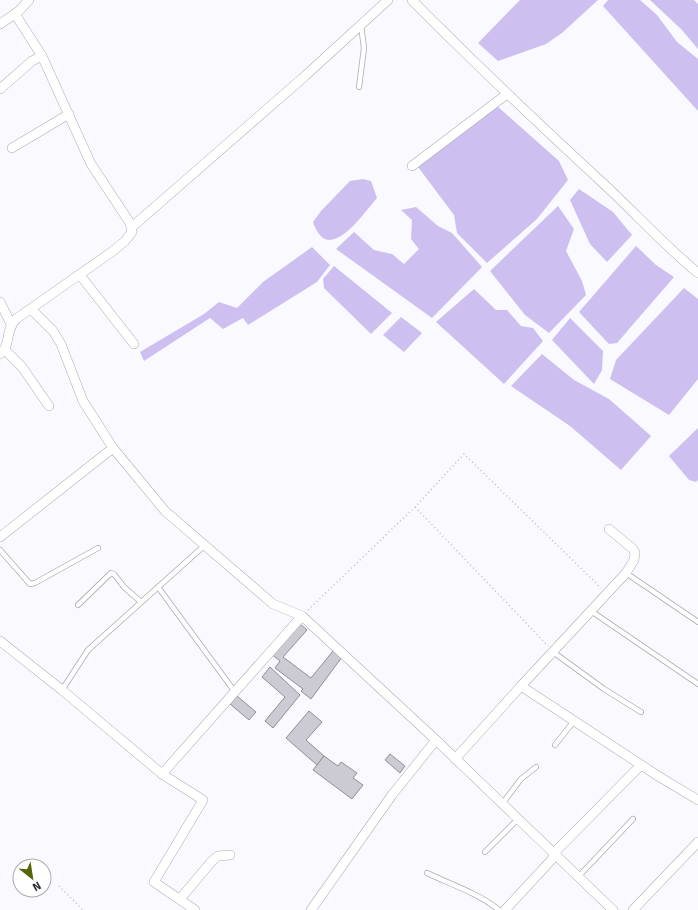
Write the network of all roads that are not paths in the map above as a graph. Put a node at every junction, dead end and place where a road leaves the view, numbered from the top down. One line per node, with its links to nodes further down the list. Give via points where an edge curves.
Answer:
1 (29, 0): 4 (street)
2 (388, 0): 6 (street)
3 (412, 0): 10 (street)
4 (15, 14): 5 (street); 7 (street)
5 (0, 24)
6 (361, 25): 8 (lane, via 364,48); 14 (street)
7 (42, 56): 9 (street, via 32,61); 11 (street)
8 (359, 87)
9 (0, 89)
10 (507, 94): 13 (street); 15 (street)
11 (68, 114): 12 (street); 14 (street, via 91,164)
12 (12, 148)
13 (412, 166)
14 (132, 227): 16 (street, via 132,232 124,241)
15 (698, 273)
16 (80, 275): 18 (street); 20 (street)
17 (0, 302): 19 (street)
18 (31, 309): 19 (street); 23 (street, via 53,331 61,344 83,401)
19 (11, 324): 21 (street)
20 (134, 344)
21 (2, 352): 22 (street, via 22,367)
22 (49, 406)
23 (113, 448): 25 (street); 26 (street, via 165,511)
24 (609, 529): 29 (street, via 635,553)
25 (0, 537)
26 (205, 545): 30 (lane); 34 (street, via 273,604)
27 (98, 548): 28 (lane, via 30,584)
28 (0, 550)
29 (626, 573): 33 (street); 35 (lane)
30 (158, 587): 31 (lane); 41 (lane)
31 (141, 602): 32 (lane, via 111,573); 40 (lane, via 88,650)
32 (78, 605)
33 (591, 611): 37 (street); 38 (lane)
34 (302, 616): 41 (street); 44 (street)
35 (698, 622)
36 (0, 641): 40 (street)
37 (553, 652): 39 (street); 42 (lane, via 604,689)
38 (698, 684)
39 (521, 686): 43 (street); 46 (street)
40 (62, 690): 49 (street)
41 (235, 692): 49 (street)
42 (642, 712)
43 (574, 721): 45 (lane); 47 (street)
44 (436, 740): 46 (street); 62 (street, via 392,795)
45 (554, 745)
46 (455, 759): 51 (street)
47 (641, 765): 50 (street); 57 (street)
48 (536, 767): 51 (lane, via 521,779)
49 (162, 774): 60 (street, via 203,800 154,882)
50 (698, 800)
51 (502, 804): 53 (street)
52 (633, 819): 59 (lane)
53 (517, 820): 55 (lane); 57 (street)
54 (698, 842): 66 (street)
55 (485, 852)
56 (230, 855): 60 (street, via 223,854 212,861)
57 (554, 855): 59 (street); 64 (street)
58 (427, 873): 63 (lane, via 476,894)
59 (578, 877): 65 (street)
60 (180, 899): 61 (street)
61 (195, 910)
62 (311, 910)
63 (499, 910)
64 (505, 910)
65 (613, 910)
66 (633, 910)

